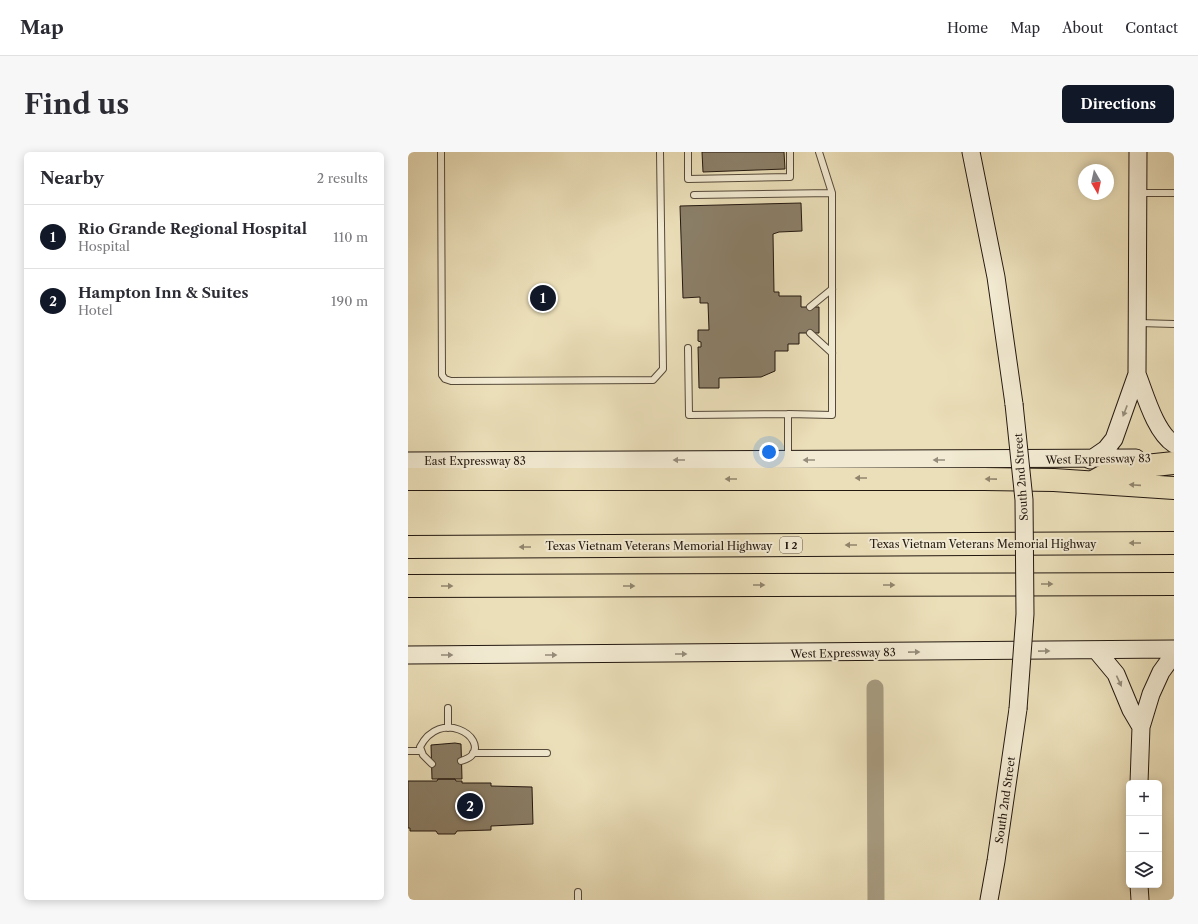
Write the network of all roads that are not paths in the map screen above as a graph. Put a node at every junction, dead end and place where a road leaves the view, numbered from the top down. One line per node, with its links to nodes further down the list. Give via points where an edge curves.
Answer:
1 (442, 152): 2 (lane, via 442,375 445,380 451,381 653,380 658,376 663,369)
2 (660, 152)
3 (688, 152): 4 (lane, via 688,178 790,177)
4 (790, 152)
5 (819, 152): 8 (lane)
6 (971, 152): 52 (main road, South 2nd Street, bridge, via 996,277 1014,404 1024,508 1025,614 1018,709)
7 (1138, 152): 9 (main road)
8 (832, 193): 11 (lane); 12 (lane)
9 (1138, 193): 10 (lane); 14 (main road)
10 (1174, 193)
11 (694, 195)
12 (832, 290): 13 (lane); 18 (lane)
13 (810, 307)
14 (1137, 324): 15 (lane); 19 (main road)
15 (1174, 324)
16 (810, 333): 18 (lane)
17 (688, 348): 20 (lane, via 689,415)
18 (832, 354): 20 (lane, via 832,415)
19 (1137, 374): 21 (main road, via 1157,422 1166,439); 24 (main road, one-way to 24, via 1114,439 1106,449)
20 (788, 414): 23 (lane)
21 (1174, 444)
22 (1174, 457): 24 (main road, West Expressway 83)
23 (788, 460): 24 (main road, West Expressway 83, one-way to 23); 26 (main road, West Expressway 83, one-way to 26)
24 (1090, 460)
25 (408, 461): 26 (main road, East Expressway 83)
26 (542, 461)
27 (1174, 463): 29 (highway, via 1117,469)
28 (408, 479): 29 (highway, one-way to 28, via 937,479)
29 (1093, 482): 30 (highway, one-way to 29)
30 (1174, 488)
31 (1174, 542): 32 (highway, Texas Vietnam Veterans Memorial Highway / I 2, one-way to 32)
32 (408, 547)
33 (1174, 584): 34 (highway, one-way to 33)
34 (408, 586)
35 (1174, 649): 36 (main road, West Expressway 83)
36 (1096, 650): 38 (main road, West Expressway 83, one-way to 36); 40 (main road, one-way to 40, via 1116,674)
37 (1174, 654): 40 (main road, via 1161,672)
38 (408, 655)
39 (448, 708): 41 (lane)
40 (1140, 727): 48 (main road)
41 (448, 728): 43 (lane, via 435,729 425,737 420,747); 44 (lane, via 465,731 473,739)
42 (408, 751): 43 (lane)
43 (421, 751): 47 (lane)
44 (473, 753): 45 (lane); 46 (lane)
45 (547, 753)
46 (461, 761)
47 (432, 764)
48 (1139, 780)
49 (1139, 888): 53 (main road)
50 (578, 892): 51 (lane)
51 (578, 900)
52 (989, 900)
53 (1140, 900)

